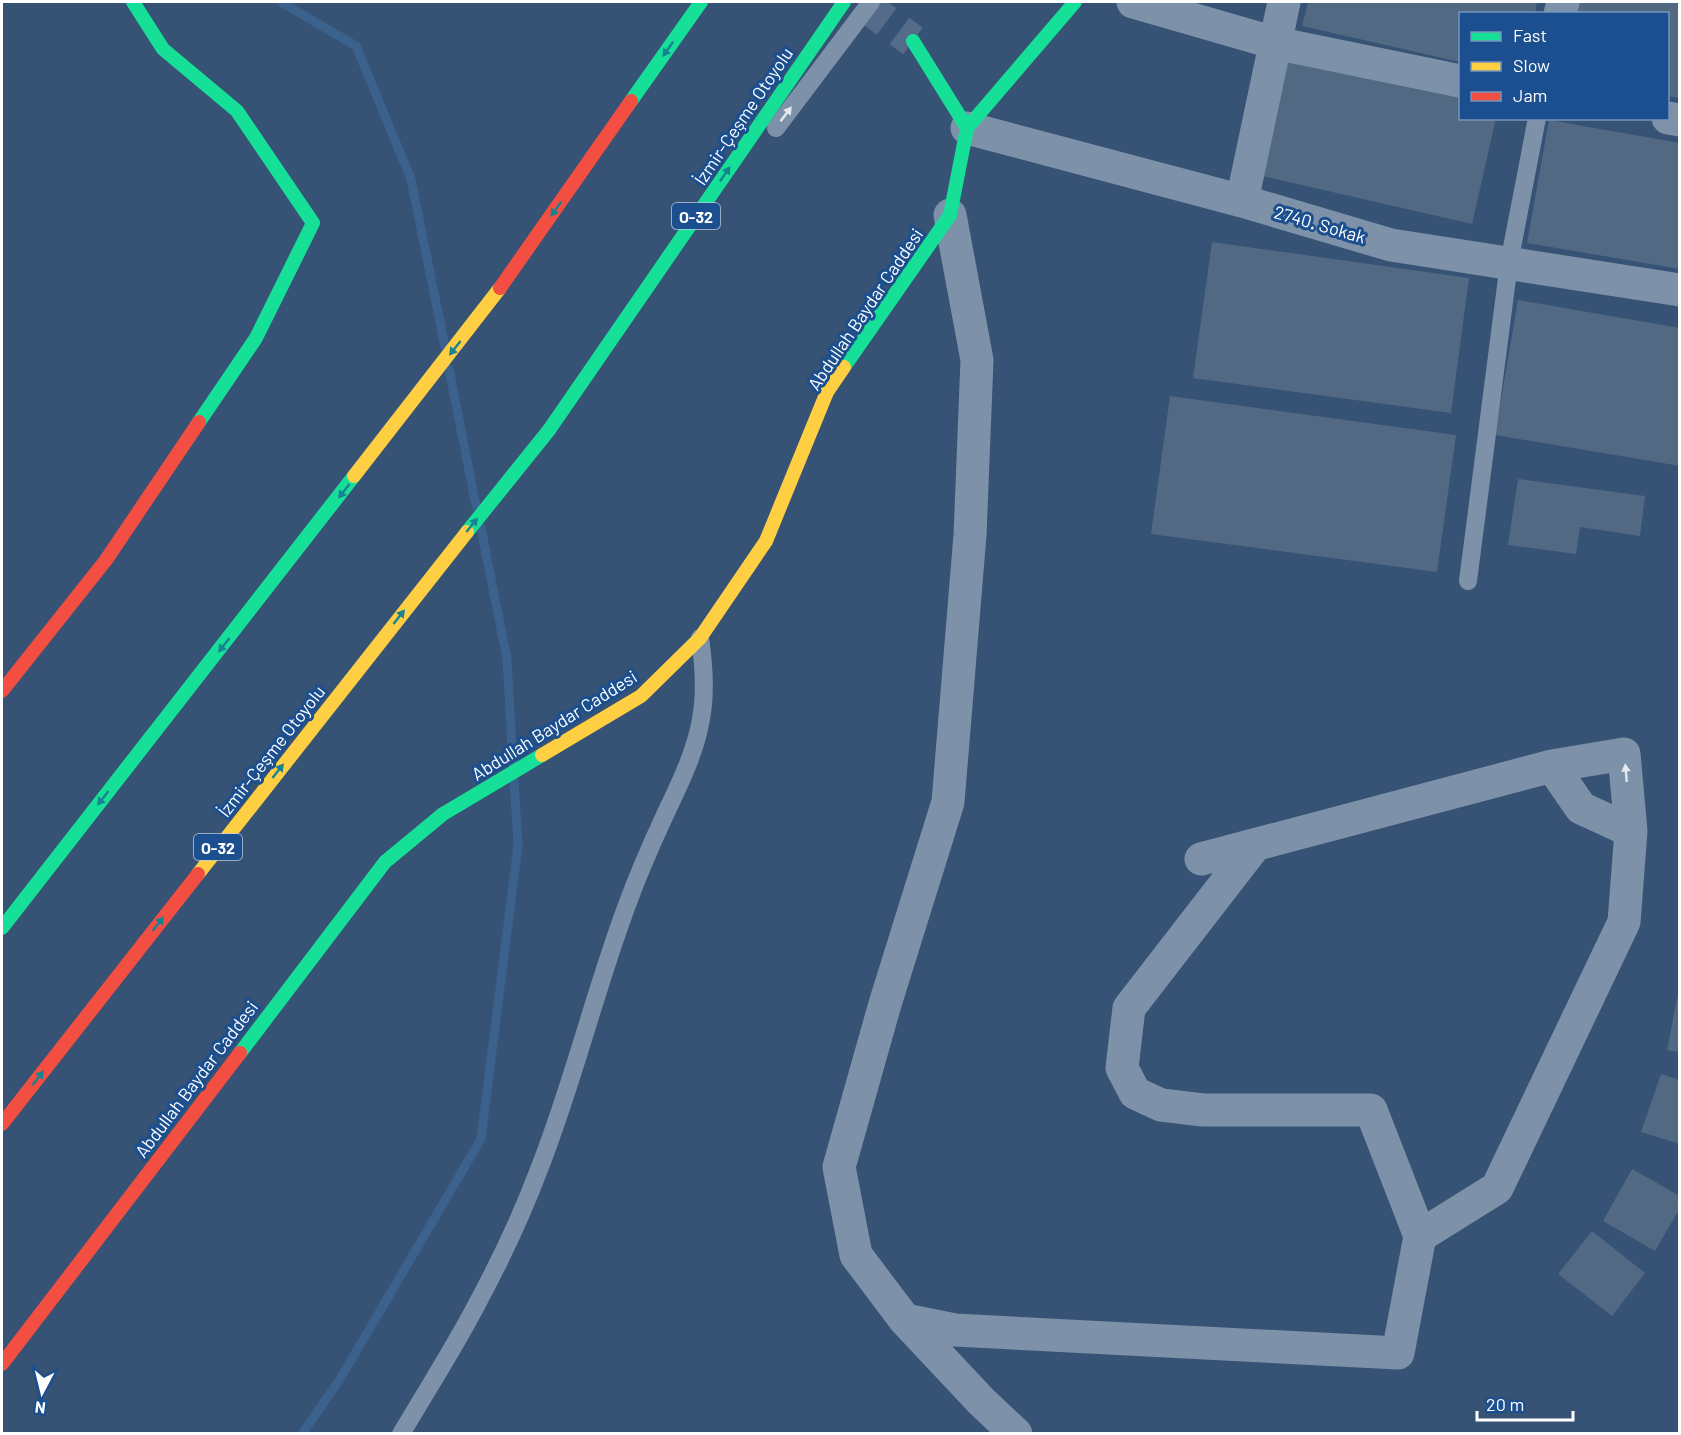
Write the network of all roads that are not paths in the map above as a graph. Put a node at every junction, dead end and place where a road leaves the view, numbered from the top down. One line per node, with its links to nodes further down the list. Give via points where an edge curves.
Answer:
1 (133, 2): 20 (main road, via 163,49 237,111 313,223 256,338 106,560)
2 (701, 2): 25 (main road, one-way to 25, via 491,301)
3 (843, 2): 17 (main road, İzmir-Çeşme Otoyolu / O-32, one-way to 3)
4 (871, 2): 17 (lane, one-way to 4)
5 (1075, 2): 12 (main road, Abdullah Baydar Caddesi)
6 (1133, 2): 9 (street)
7 (1284, 2): 9 (street)
8 (913, 41): 12 (main road)
9 (1275, 43): 10 (street); 13 (street)
10 (1459, 81)
11 (1537, 120): 15 (lane)
12 (967, 128): 13 (street, 2740. Sokak); 14 (main road, Abdullah Baydar Caddesi)
13 (1242, 201): 15 (street, 2740. Sokak, via 1391,245)
14 (950, 215): 19 (main road, Abdullah Baydar Caddesi, via 827,392 766,541); 28 (street, via 977,360 970,535 948,802 839,1167 856,1255)
15 (1509, 263): 16 (street, 2740. Sokak); 18 (lane)
16 (1680, 290)
17 (549, 430): 26 (main road, İzmir-Çeşme Otoyolu / O-32, one-way to 17)
18 (1468, 582)
19 (700, 638): 29 (main road, Abdullah Baydar Caddesi, via 641,696 443,814 385,862); 30 (lane, via 704,696 696,742 628,903 546,1152 477,1305)
20 (2, 691)
21 (1552, 766): 22 (street, via 1581,808); 22 (street, one-way to 21, via 1624,754); 23 (street)
22 (1631, 831): 27 (street, via 1624,922 1497,1188)
23 (1256, 844): 24 (street); 27 (street, via 1130,1008 1122,1068 1135,1092 1161,1105 1203,1110 1371,1110)
24 (1201, 859)
25 (2, 928)
26 (2, 1124)
27 (1420, 1236): 28 (street, via 1398,1353 955,1330)
28 (905, 1320): 31 (street)
29 (2, 1364)
30 (402, 1434)
31 (1016, 1434)

